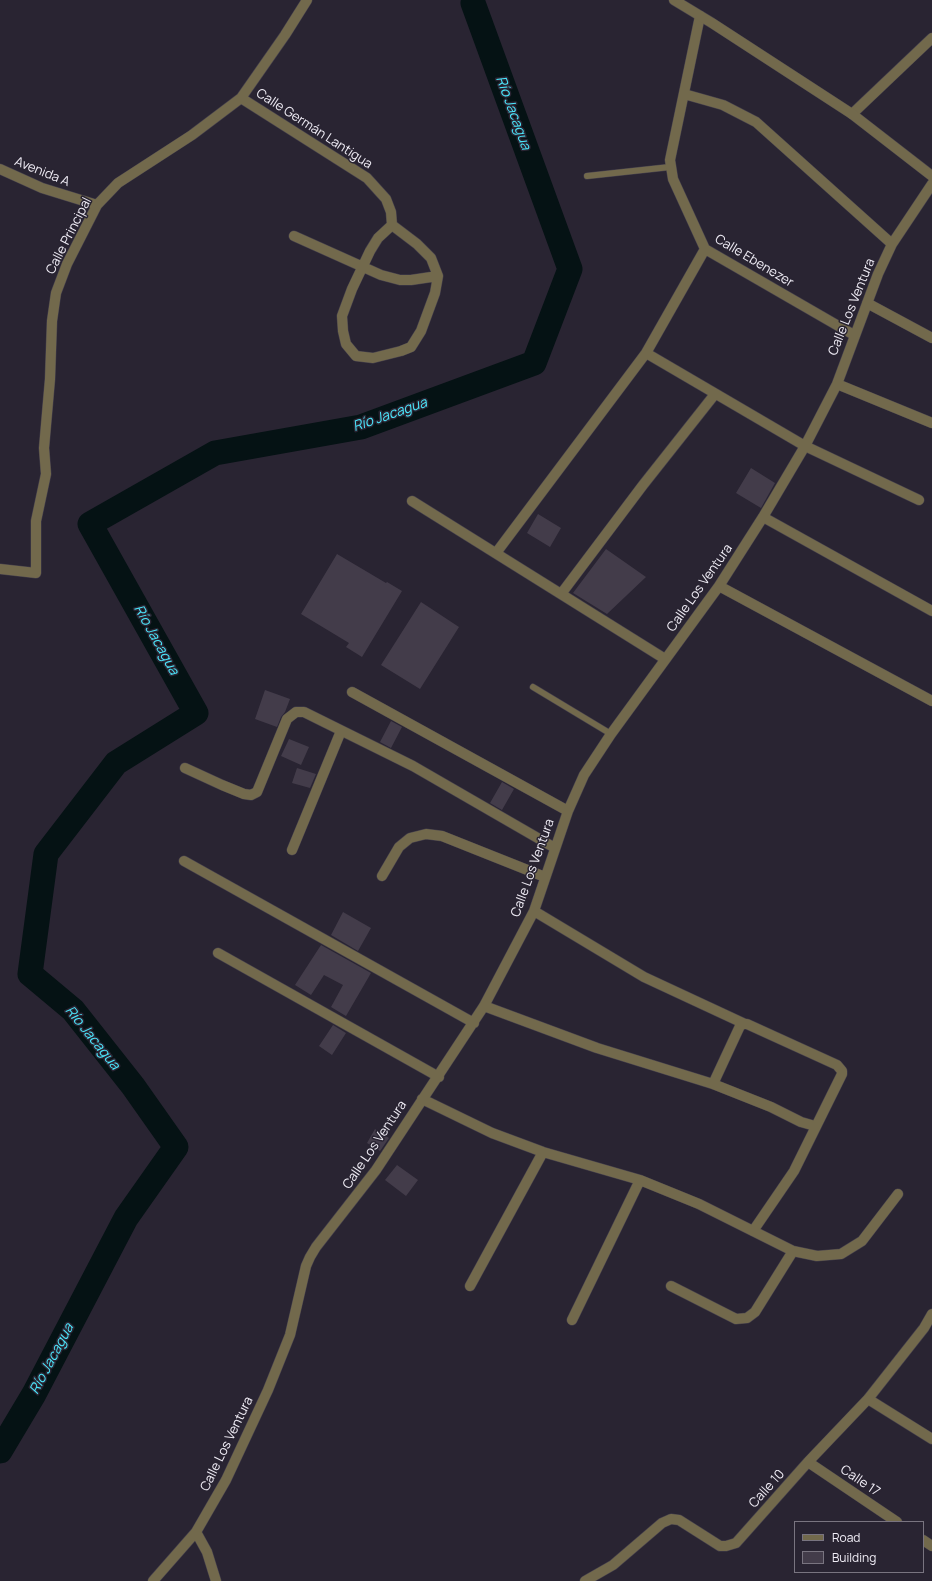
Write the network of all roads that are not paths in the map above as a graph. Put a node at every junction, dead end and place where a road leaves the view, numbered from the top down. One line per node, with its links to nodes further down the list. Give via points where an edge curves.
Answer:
1 (307, 0): 6 (street, Calle Principal)
2 (674, 0): 3 (street)
3 (700, 16): 5 (street, Calle Ebenezer); 7 (street)
4 (932, 38): 7 (street)
5 (684, 94): 8 (street, Calle Ebenezer, via 671,151); 16 (street, via 723,105 756,122)
6 (241, 98): 13 (street, Calle Principal, via 192,135 118,183); 14 (street, Calle Germán Lantigua, via 367,178 386,199)
7 (852, 114): 11 (street)
8 (670, 167): 10 (lane); 17 (street, Calle Ebenezer)
9 (0, 169): 13 (street, Avenida A, via 42,188)
10 (587, 176)
11 (932, 176)
12 (932, 184): 16 (street, Calle Los Ventura)
13 (97, 205): 32 (street, Calle Principal, via 67,264 56,293 44,448 46,474 36,521 36,573)
14 (392, 225): 18 (street, via 378,238); 19 (street, via 431,258)
15 (294, 236): 18 (street)
16 (892, 244): 20 (street, Calle Los Ventura)
17 (705, 249): 21 (street, Calle Ebenezer); 23 (street)
18 (362, 266): 19 (street, via 400,280); 19 (street, via 342,316 346,344 356,356 373,358 411,347 430,310)
19 (438, 276)
20 (867, 303): 21 (street, Calle Los Ventura); 22 (street)
21 (854, 335): 24 (street, Calle Los Ventura)
22 (932, 338)
23 (646, 353): 25 (street); 31 (street)
24 (837, 384): 26 (street); 27 (street, Calle Los Ventura)
25 (715, 394): 27 (street); 34 (street)
26 (932, 423)
27 (805, 446): 28 (street); 30 (street, Calle Los Ventura)
28 (919, 500)
29 (412, 501): 31 (street)
30 (763, 517): 33 (street, Calle Los Ventura); 35 (street)
31 (496, 553): 34 (street)
32 (0, 569)
33 (719, 586): 36 (street, Calle Los Ventura); 39 (street)
34 (561, 594): 36 (street)
35 (932, 611)
36 (665, 659): 41 (street, Calle Los Ventura)
37 (533, 687): 41 (lane)
38 (352, 692): 43 (street)
39 (932, 701)
40 (341, 731): 42 (street, via 304,712 291,715 257,792 251,795); 44 (street, via 413,766); 45 (street)
41 (611, 734): 43 (street, Calle Los Ventura, via 584,775)
42 (186, 768)
43 (568, 811): 44 (street, Calle Los Ventura)
44 (555, 848): 48 (street, Calle Los Ventura)
45 (292, 850)
46 (184, 861): 52 (street)
47 (382, 876): 48 (street, via 399,847 410,838 426,834 442,836)
48 (545, 877): 49 (street, Calle Los Ventura)
49 (534, 911): 51 (street, Calle Los Ventura); 53 (street, via 644,977)
50 (218, 953): 54 (street)
51 (484, 1006): 52 (street, Calle Los Ventura); 55 (street, via 597,1048)
52 (474, 1023): 54 (street, Calle Los Ventura)
53 (745, 1024): 55 (street, via 740,1026); 57 (street, via 840,1068 842,1074)
54 (439, 1077): 56 (street, Calle Los Ventura)
55 (713, 1084): 57 (street)
56 (422, 1099): 58 (street, via 492,1133); 72 (street, Calle Los Ventura, via 376,1170 310,1257 290,1335 268,1390 226,1480)
57 (815, 1126): 61 (street, via 794,1170)
58 (543, 1152): 59 (street); 63 (street)
59 (640, 1180): 61 (street, via 699,1204); 66 (street)
60 (898, 1194): 62 (street, via 862,1241 841,1254 818,1256)
61 (753, 1231): 62 (street)
62 (793, 1251): 64 (street, via 755,1312 747,1318 736,1319)
63 (470, 1286)
64 (671, 1286)
65 (932, 1314): 67 (street, Calle 10)
66 (572, 1320)
67 (928, 1330): 68 (street, Calle 10)
68 (868, 1399): 69 (street); 70 (street, Calle 10)
69 (932, 1439)
70 (808, 1462): 71 (street, Calle 17); 75 (street, Calle 10, via 736,1543 720,1546 679,1520 671,1519 662,1523 613,1565)
71 (896, 1521)
72 (196, 1532): 73 (street, Calle Los Ventura); 74 (street)
73 (154, 1581)
74 (216, 1581)
75 (586, 1581)

